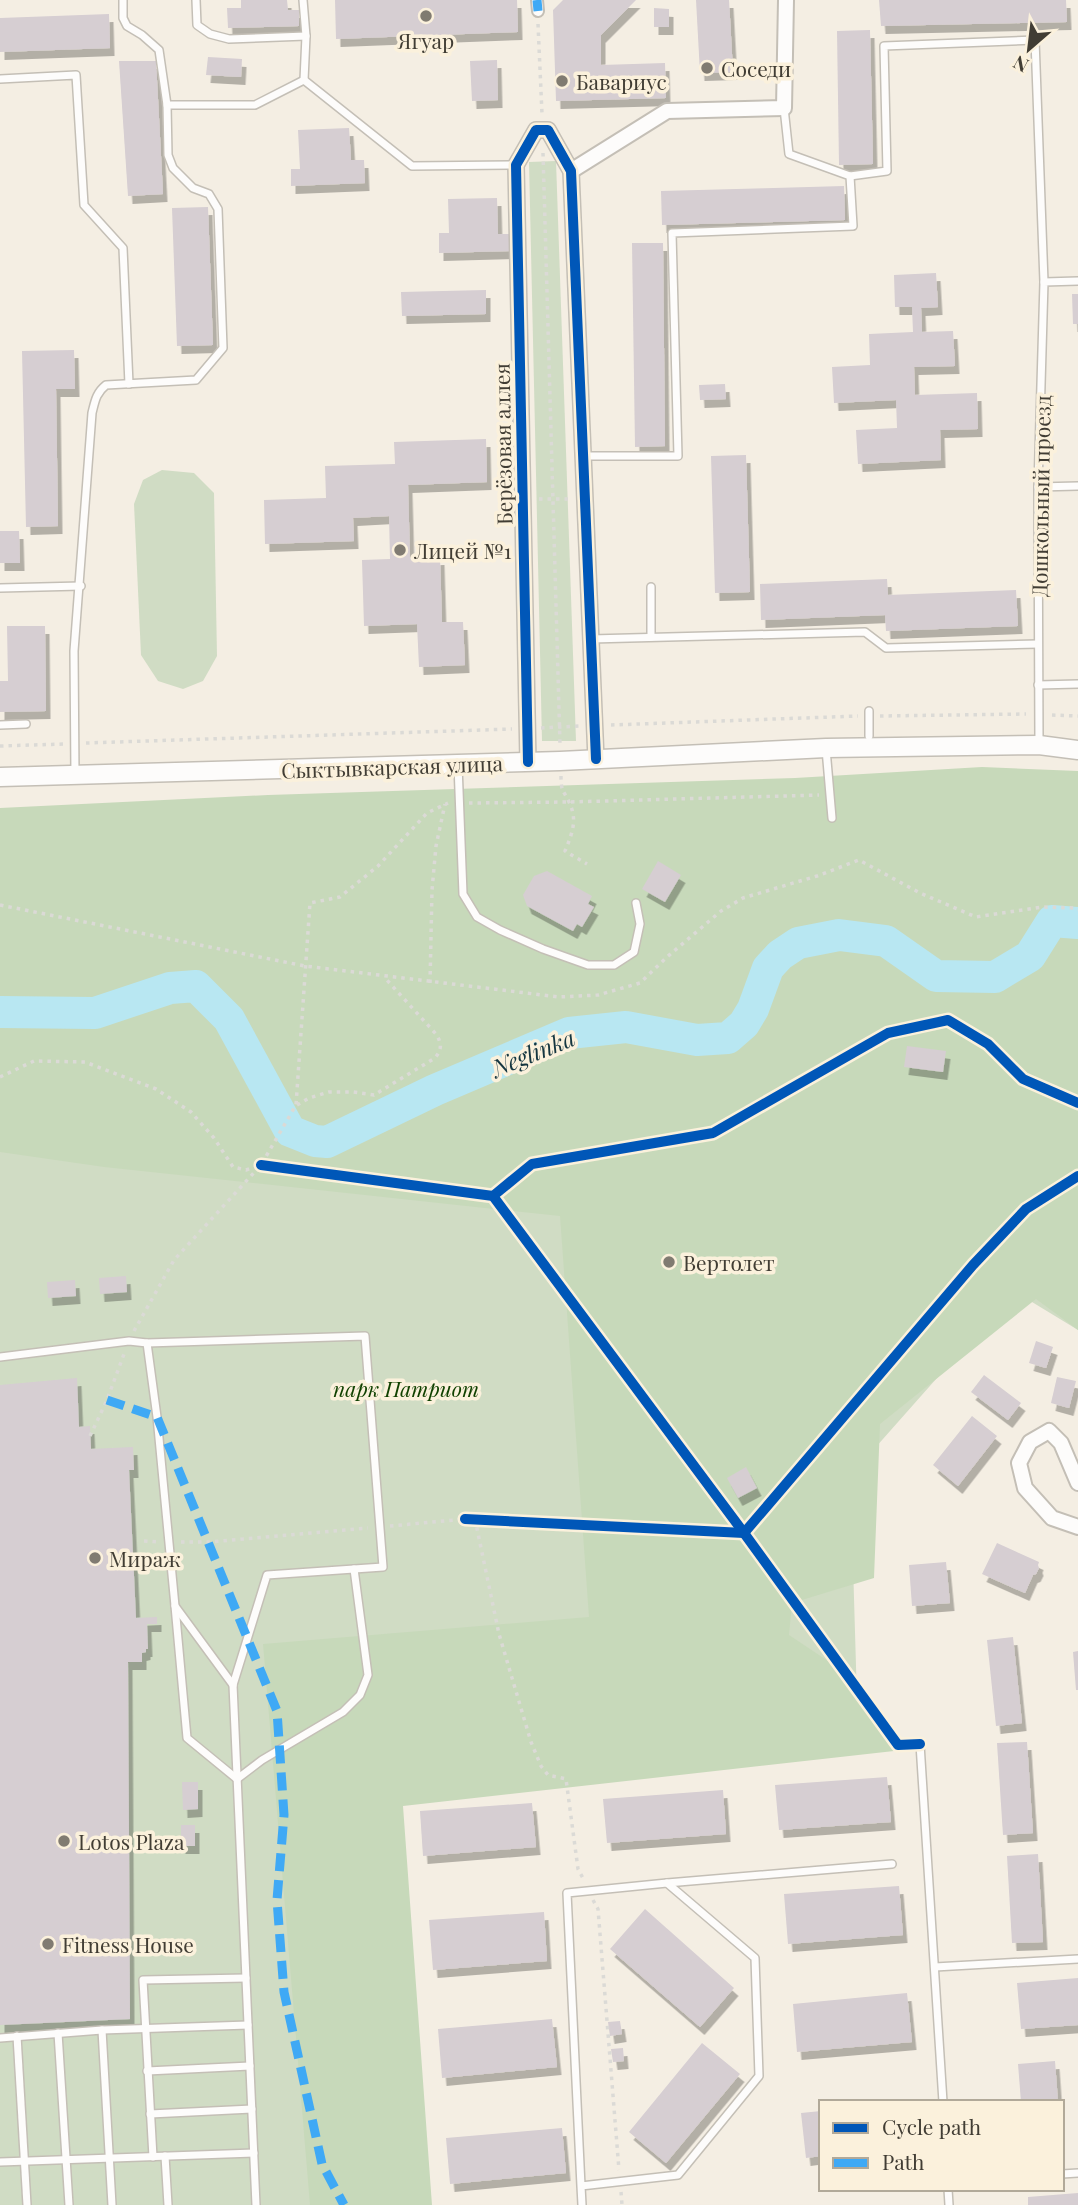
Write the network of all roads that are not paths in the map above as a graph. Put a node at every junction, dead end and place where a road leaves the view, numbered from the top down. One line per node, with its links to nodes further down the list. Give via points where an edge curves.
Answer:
1 (123, 0): 8 (lane, via 127,26 159,50)
2 (196, 0): 5 (lane, via 197,24 210,34 229,39)
3 (303, 0): 5 (lane)
4 (786, 0): 9 (street)
5 (306, 37): 7 (lane)
6 (0, 79): 15 (lane, via 76,75 84,205 123,248)
7 (304, 80): 8 (lane, via 255,104); 10 (lane, via 412,166)
8 (167, 105): 15 (lane, via 168,155 173,168 193,188 209,194 218,209 223,348 196,380)
9 (784, 108): 11 (street, via 667,111); 12 (lane, via 789,154)
10 (516, 164): 11 (street, via 539,130 548,130); 35 (street, Берёзовая аллея)
11 (571, 171): 16 (street)
12 (850, 176): 14 (lane, Дошкольный проезд, via 887,171 884,46 1035,40); 16 (lane, via 853,226 673,233 678,456)
13 (1078, 281): 14 (lane)
14 (1044, 282): 18 (lane, Дошкольный проезд)
15 (129, 384): 19 (lane, via 106,385 95,398)
16 (583, 456): 23 (street)
17 (1078, 486): 18 (lane)
18 (1038, 487): 24 (lane, Дошкольный проезд)
19 (81, 586): 21 (lane); 37 (lane, via 74,651)
20 (651, 587): 22 (lane)
21 (0, 588)
22 (651, 637): 23 (lane); 24 (lane, via 865,632 886,648)
23 (591, 639): 34 (street)
24 (1038, 644): 26 (lane, Дошкольный проезд)
25 (1078, 684): 26 (lane)
26 (1038, 685): 31 (lane, Дошкольный проезд)
27 (869, 711): 30 (lane)
28 (26, 724): 29 (lane)
29 (0, 725)
30 (869, 736)
31 (1039, 745): 32 (street, Сыктывкарская улица); 33 (street, Сыктывкарская улица)
32 (826, 748): 34 (street, Сыктывкарская улица); 39 (lane)
33 (1078, 750)
34 (596, 759): 35 (street, Сыктывкарская улица)
35 (528, 762): 36 (street, Сыктывкарская улица)
36 (457, 764): 37 (street, Сыктывкарская улица); 40 (lane, via 463,894 477,916 542,949 588,965 614,965 634,952 640,924)
37 (75, 775): 38 (street, Сыктывкарская улица)
38 (0, 777)
39 (831, 818)
40 (636, 903)
41 (147, 1343): 42 (lane, via 129,1341); 45 (lane, via 365,1336 383,1567); 46 (lane)
42 (0, 1357)
43 (1078, 1483): 44 (street, via 1061,1443 1049,1431 1030,1442 1019,1463 1025,1488 1052,1518)
44 (1078, 1527)
45 (354, 1569): 47 (lane, via 267,1575); 49 (lane, via 368,1675 360,1695 343,1712)
46 (175, 1606): 47 (lane); 49 (lane, via 187,1738)
47 (233, 1685): 49 (lane)
48 (920, 1744): 53 (lane)
49 (237, 1779): 54 (lane)
50 (892, 1864): 51 (lane)
51 (667, 1883): 73 (lane, via 566,1893); 73 (lane, via 755,1958 759,2076 678,2175)
52 (1078, 1959): 53 (lane)
53 (935, 1967): 63 (lane)
54 (246, 1978): 55 (lane); 56 (lane, via 144,1980)
55 (248, 2025): 56 (lane); 61 (lane)
56 (145, 2029): 57 (lane); 62 (lane)
57 (102, 2031): 58 (lane); 69 (lane)
58 (58, 2033): 59 (lane); 70 (lane)
59 (18, 2036): 60 (lane); 71 (lane)
60 (0, 2038)
61 (250, 2066): 62 (lane); 64 (lane)
62 (147, 2071): 65 (lane)
63 (943, 2100)
64 (252, 2109): 65 (lane); 66 (lane)
65 (150, 2114): 68 (lane)
66 (254, 2153): 67 (lane); 78 (lane)
67 (164, 2156): 68 (lane); 77 (lane)
68 (153, 2157): 69 (lane)
69 (109, 2158): 70 (lane); 76 (lane)
70 (66, 2160): 71 (lane); 75 (lane)
71 (24, 2161): 72 (lane); 74 (lane)
72 (0, 2162)
73 (581, 2186): 79 (lane)
74 (27, 2205)
75 (69, 2205)
76 (112, 2205)
77 (168, 2205)
78 (256, 2205)
79 (582, 2205)

